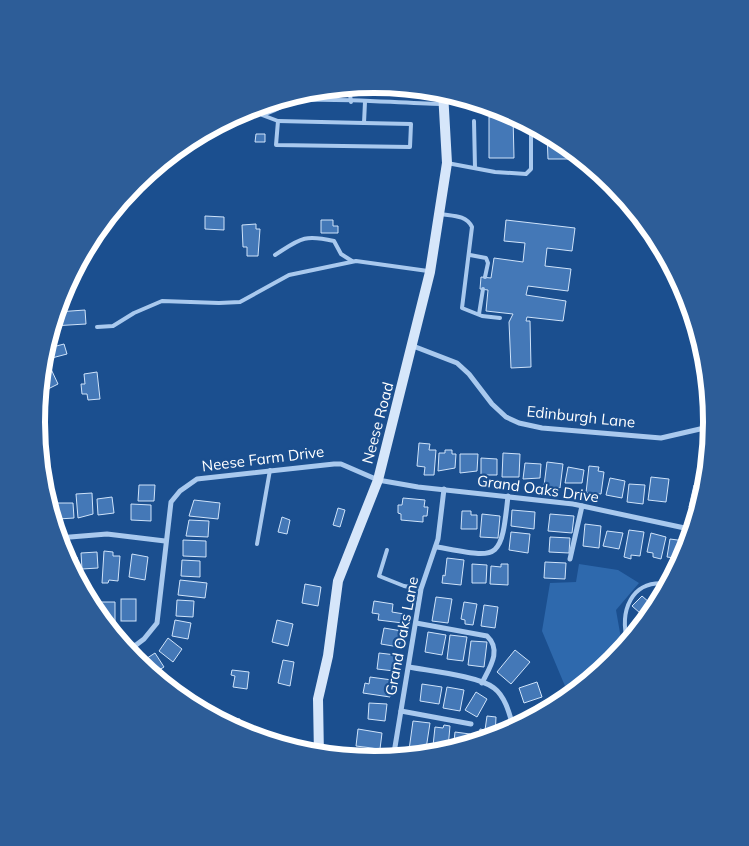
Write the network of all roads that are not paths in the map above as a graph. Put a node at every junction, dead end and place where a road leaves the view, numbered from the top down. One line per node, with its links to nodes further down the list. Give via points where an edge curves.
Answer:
1 (350, 94): 3 (lane)
2 (308, 100): 3 (lane)
3 (351, 102): 4 (lane)
4 (365, 102): 5 (lane); 11 (lane)
5 (444, 104): 13 (street, Neese Road)
6 (284, 106): 8 (lane)
7 (260, 114): 10 (lane)
8 (261, 114)
9 (474, 120): 14 (lane)
10 (278, 122): 11 (lane); 11 (lane, via 276,145 410,148 411,124)
11 (364, 124)
12 (531, 133): 14 (lane, via 531,169 526,174)
13 (447, 163): 14 (lane); 15 (street, Neese Road)
14 (475, 168)
15 (441, 214): 17 (lane, via 464,217 469,221 473,236); 19 (street, Neese Road)
16 (275, 255): 18 (lane, via 302,238 322,238 334,241 341,254)
17 (470, 255): 20 (lane, via 486,258); 22 (lane, via 462,308)
18 (352, 261): 19 (lane); 24 (lane, via 289,275 240,302 162,301 113,326)
19 (430, 272): 25 (street, Neese Road)
20 (485, 277)
21 (483, 289): 22 (lane)
22 (479, 314): 23 (lane)
23 (500, 318)
24 (97, 327)
25 (413, 346): 26 (street, Edinburgh Lane, via 457,363 492,404 506,417 519,423 542,428 661,438); 28 (street, Neese Road)
26 (704, 428)
27 (270, 470): 28 (street, Neese Farm Drive, via 340,464); 34 (street, Neese Farm Drive, via 197,479 186,485 172,502); 35 (lane)
28 (378, 480): 29 (street, Grand Oaks Drive); 49 (street, Neese Road, via 338,581 328,656 318,699)
29 (444, 490): 30 (street, Grand Oaks Drive); 36 (street, Grand Oaks Lane)
30 (508, 496): 31 (street, Grand Oaks Drive); 36 (street, via 506,518 496,550 482,555)
31 (582, 506): 32 (street, Grand Oaks Drive); 38 (street)
32 (687, 529)
33 (65, 537): 34 (street, via 107,534)
34 (165, 542): 43 (street, Neese Farm Drive, via 157,623 144,639)
35 (257, 544)
36 (437, 547): 40 (street, Grand Oaks Lane)
37 (387, 550): 40 (lane, via 379,576)
38 (570, 559)
39 (662, 585): 42 (lane, via 641,590 627,606 624,624)
40 (420, 589): 41 (street, Grand Oaks Lane)
41 (416, 623): 44 (street, Grand Oaks Lane); 45 (street, via 487,636 495,655)
42 (626, 635)
43 (132, 646)
44 (410, 667): 45 (street); 46 (street, Grand Oaks Lane)
45 (482, 682): 47 (street, via 494,688 508,708)
46 (401, 711): 48 (street); 50 (street, Grand Oaks Lane)
47 (512, 722)
48 (471, 724)
49 (319, 748)
50 (394, 752)

